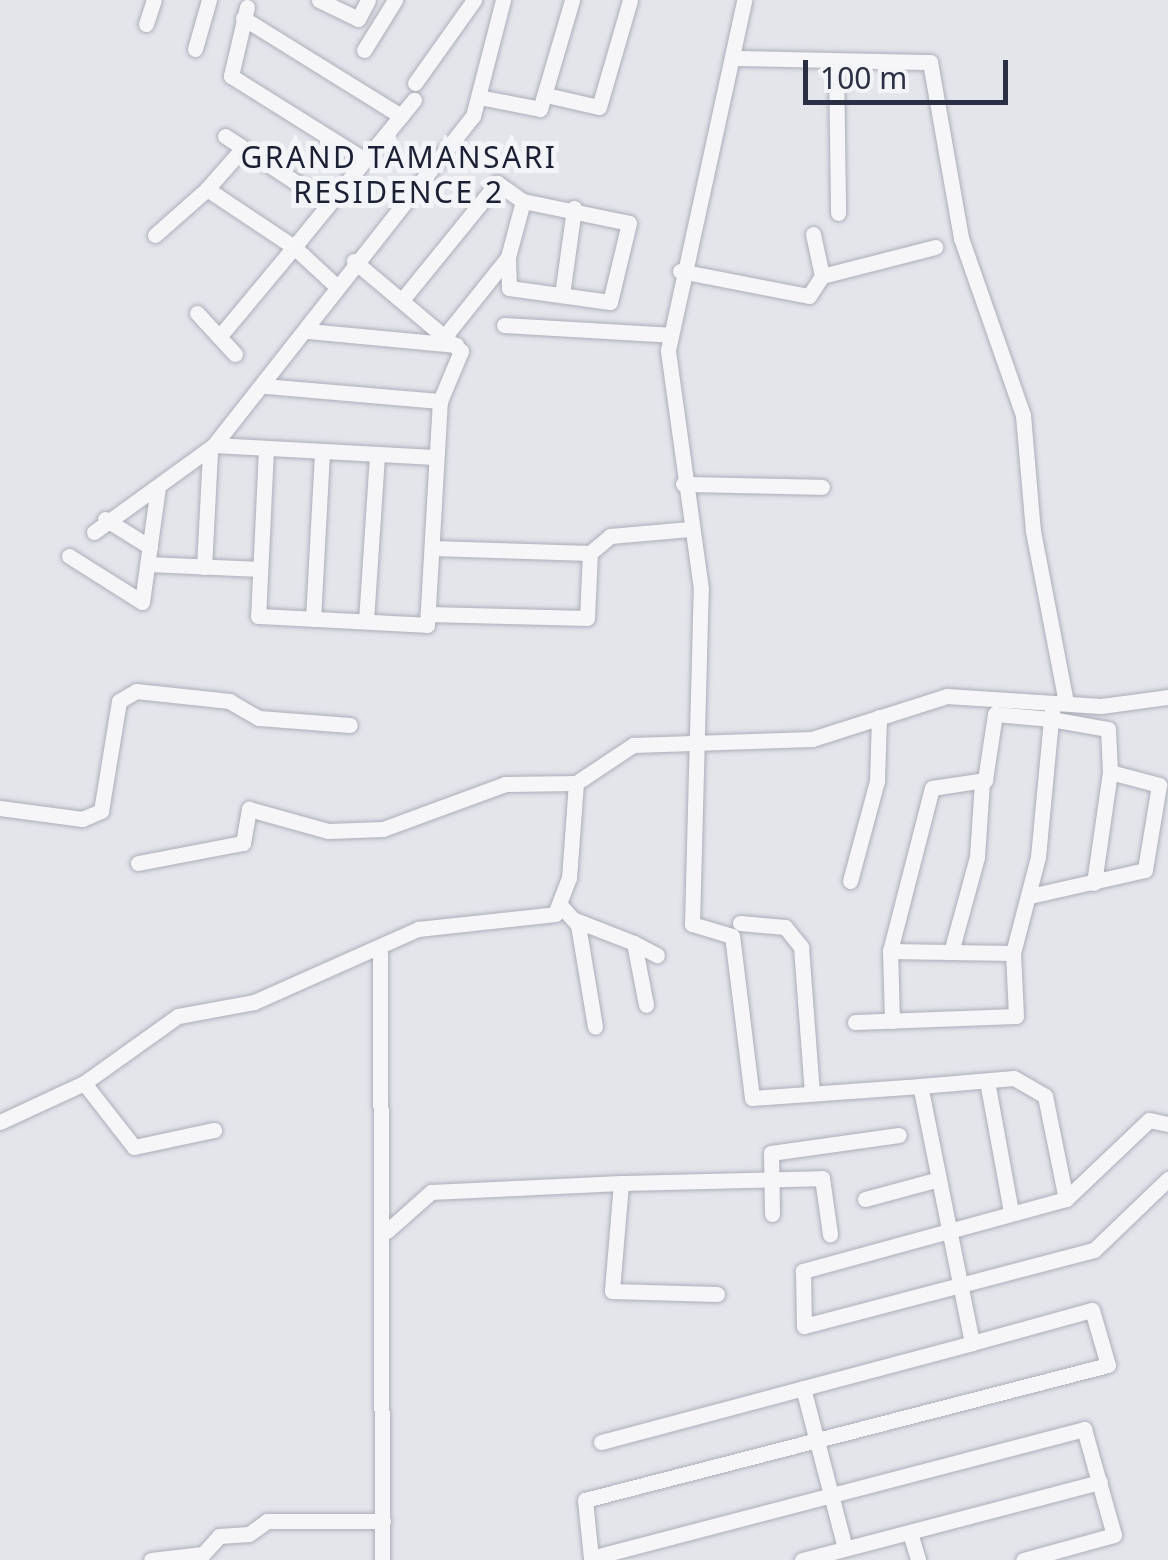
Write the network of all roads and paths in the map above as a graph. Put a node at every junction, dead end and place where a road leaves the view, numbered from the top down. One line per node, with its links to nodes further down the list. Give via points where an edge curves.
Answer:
1 (154, 0): 11 (street)
2 (209, 0): 12 (street)
3 (319, 0): 4 (street, via 358,19)
4 (368, 0)
5 (395, 0): 13 (street)
6 (474, 0): 10 (street); 16 (street)
7 (572, 0): 17 (street)
8 (630, 0): 17 (street, via 599,107)
9 (744, 0): 14 (street)
10 (501, 7): 18 (street)
11 (146, 24)
12 (195, 48)
13 (364, 50)
14 (735, 58): 15 (street); 35 (street)
15 (836, 62): 28 (street); 69 (street, via 930,62 958,224 1023,415 1032,531)
16 (415, 83)
17 (546, 95): 18 (street, via 535,110)
18 (479, 97): 34 (street)
19 (414, 100): 20 (street)
20 (401, 116): 23 (street); 23 (street, via 245,13 231,76)
21 (225, 136): 22 (street)
22 (243, 148): 24 (street); 26 (street)
23 (366, 160): 26 (street)
24 (207, 189): 30 (street); 31 (street)
25 (523, 201): 27 (street); 33 (street); 39 (street, via 497,183)
26 (329, 204): 31 (street)
27 (574, 208): 38 (street); 38 (street, via 629,223 614,300)
28 (838, 213)
29 (813, 234): 36 (street)
30 (156, 236)
31 (294, 248): 37 (street); 44 (street)
32 (935, 248): 36 (street)
33 (508, 257): 38 (street, via 509,288); 45 (street)
34 (354, 261): 37 (street); 39 (street)
35 (680, 272): 36 (street, via 794,296 820,290); 43 (street)
36 (822, 276)
37 (334, 284): 42 (street)
38 (562, 295)
39 (402, 300): 45 (street)
40 (197, 313): 44 (street)
41 (504, 325): 43 (street)
42 (308, 331): 45 (street); 47 (street)
43 (670, 334): 54 (street)
44 (219, 337): 46 (street)
45 (450, 340): 48 (street, via 462,359)
46 (234, 354)
47 (265, 386): 48 (street); 49 (street)
48 (440, 401): 53 (street)
49 (212, 448): 50 (street); 55 (street); 63 (street)
50 (266, 449): 51 (street); 64 (street)
51 (322, 452): 52 (street); 66 (street)
52 (377, 454): 53 (street); 67 (street)
53 (434, 457): 59 (street)
54 (683, 484): 56 (street); 57 (street)
55 (158, 487): 58 (street); 58 (street, via 99,525)
56 (822, 487)
57 (690, 529): 60 (street, via 610,536); 73 (street, via 702,589)
58 (150, 547): 62 (street)
59 (432, 548): 60 (street); 65 (street)
60 (590, 553): 65 (street, via 587,618)
61 (68, 556): 62 (street, via 142,602)
62 (148, 564): 63 (street)
63 (204, 567): 64 (street)
64 (260, 569): 66 (street, via 258,616)
65 (428, 614): 67 (street, via 428,624)
66 (313, 619): 67 (street)
67 (366, 621)
68 (1168, 697): 69 (street)
69 (1060, 702): 70 (street, via 947,696); 71 (street)
70 (879, 717): 73 (street, via 812,739); 79 (street, via 877,781)
71 (1052, 720): 74 (street, via 1108,729); 75 (street, via 994,715); 81 (street)
72 (350, 725): 77 (street, via 259,718 228,701 136,691 119,701 102,812 82,819)
73 (699, 737): 76 (street, via 614,752); 98 (street, via 692,924 732,936 752,1098)
74 (1110, 772): 80 (street); 80 (street, via 1156,781 1160,790 1145,870)
75 (982, 782): 86 (street, via 932,788); 87 (street, via 977,856)
76 (576, 783): 78 (street, via 505,784 383,828 328,831 249,808 243,844); 82 (street)
77 (0, 808)
78 (138, 862)
79 (850, 881)
80 (1094, 883): 81 (street)
81 (1030, 896): 89 (street)
82 (561, 906): 83 (street); 88 (street, via 543,917 418,930)
83 (575, 920): 85 (street); 94 (street)
84 (740, 923): 98 (street, via 784,927 801,946)
85 (634, 943): 90 (street); 91 (street)
86 (890, 951): 87 (street); 92 (street)
87 (952, 952): 89 (street)
88 (380, 953): 96 (street, via 254,1002 178,1016); 112 (street)
89 (1013, 953): 92 (street, via 1016,1016)
90 (657, 954)
91 (646, 1005)
92 (892, 1021): 93 (street)
93 (855, 1022)
94 (595, 1026)
95 (987, 1080): 97 (street); 108 (street, via 1014,1078 1045,1096); 109 (street)
96 (84, 1083): 99 (street); 101 (street, via 134,1147)
97 (920, 1086): 98 (street); 103 (street)
98 (812, 1094)
99 (0, 1122)
100 (1168, 1124): 108 (street, via 1149,1120)
101 (214, 1130)
102 (899, 1135): 105 (street, via 774,1152)
103 (936, 1180): 107 (street); 111 (street)
104 (1168, 1180): 114 (street, via 1110,1243)
105 (770, 1181): 106 (street); 110 (street); 113 (street, via 824,1180)
106 (620, 1183): 112 (street, via 432,1192); 115 (street, via 612,1291)
107 (865, 1199)
108 (1066, 1199): 109 (street)
109 (1012, 1212): 111 (street)
110 (772, 1214)
111 (948, 1230): 114 (street); 114 (street, via 804,1271 804,1326)
112 (387, 1231): 122 (street)
113 (830, 1234)
114 (958, 1285): 116 (street)
115 (717, 1294)
116 (972, 1342): 117 (street); 119 (street, via 1092,1310 1108,1366)
117 (803, 1388): 118 (street); 119 (street)
118 (601, 1442)
119 (818, 1442): 121 (street); 121 (street, via 584,1500 590,1558)
120 (1100, 1482): 121 (street, via 1084,1429); 123 (street); 130 (street, via 1114,1536)
121 (831, 1496): 124 (street)
122 (383, 1521): 126 (street, via 266,1521 249,1534 218,1536 203,1554); 127 (street)
123 (910, 1532): 124 (street); 129 (street)
124 (846, 1548): 125 (street)
125 (829, 1557): 128 (street)
126 (151, 1560)
127 (382, 1560)
128 (802, 1560)
129 (918, 1560)
130 (1023, 1560)

